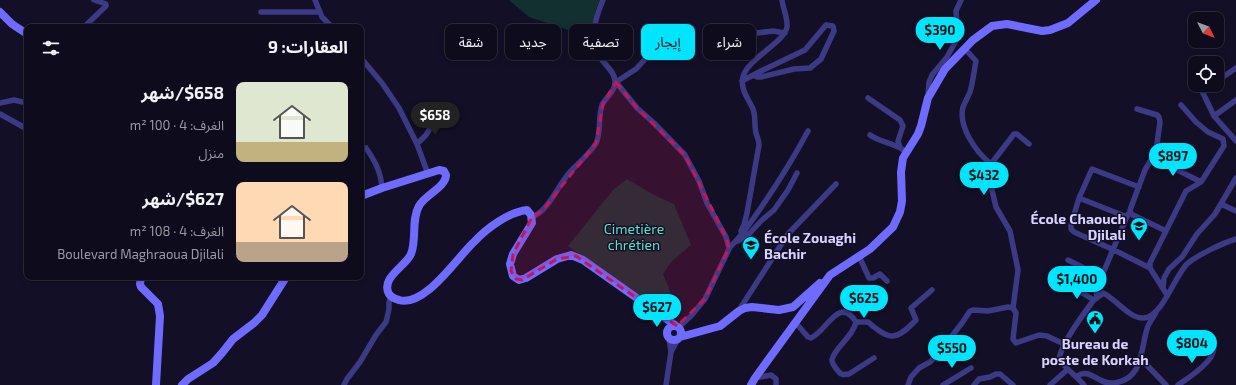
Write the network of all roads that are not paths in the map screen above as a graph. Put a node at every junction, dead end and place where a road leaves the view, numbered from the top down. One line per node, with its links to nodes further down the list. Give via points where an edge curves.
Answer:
1 (94, 0): 12 (street, via 103,2 106,6)
2 (315, 0): 10 (street)
3 (603, 0): 24 (street, via 596,18 595,47)
4 (782, 0): 16 (street, via 787,20)
5 (961, 0): 30 (street, via 956,11 958,37 932,75)
6 (1090, 0): 11 (street)
7 (1096, 0): 11 (main road)
8 (0, 12): 14 (main road)
9 (261, 12): 10 (street)
10 (319, 12): 13 (street)
11 (1083, 12): 17 (main road, via 1068,23 1050,30 1042,31 1007,24 992,26)
12 (87, 24)
13 (329, 24)
14 (24, 32)
15 (757, 32): 16 (street)
16 (785, 33): 23 (street, via 751,66 743,75)
17 (964, 49): 30 (main road, via 945,69); 45 (street, via 976,61 970,93 963,107 964,126 981,155)
18 (644, 60): 24 (street)
19 (364, 62): 40 (street, via 400,108)
20 (1236, 68): 22 (street)
21 (754, 75): 21 (street, via 805,50 826,25 833,26 834,31 820,59 810,68 761,77); 23 (street)
22 (1224, 75)
23 (742, 81): 64 (street, via 753,110 759,145 744,225)
24 (616, 82): 60 (street, via 603,104 600,133 596,143 569,173 542,211); 64 (street, via 636,108 685,156 726,237)
25 (1202, 92): 34 (street)
26 (868, 98): 43 (street, via 900,120 902,126 898,141)
27 (1236, 100): 34 (street)
28 (24, 102): 29 (street, via 14,100)
29 (0, 103)
30 (927, 104): 43 (main road, via 918,134)
31 (1181, 105): 49 (street, via 1202,127 1224,142)
32 (1137, 109): 44 (street, via 1159,117 1158,144)
33 (0, 114): 36 (street)
34 (1214, 116): 39 (street)
35 (437, 117): 40 (street)
36 (24, 127)
37 (808, 131): 63 (street, via 762,206)
38 (870, 135): 43 (street)
39 (1236, 141)
40 (417, 144): 47 (street)
41 (1029, 144): 45 (street, via 1014,134)
42 (366, 148): 53 (street, via 379,170)
43 (903, 149): 66 (main road, via 900,212 893,227)
44 (1152, 157): 49 (street); 51 (street)
45 (991, 164): 81 (street, via 992,190 996,207 1010,231 1018,270)
46 (797, 173): 63 (street, via 774,210 750,233)
47 (428, 174): 53 (main road); 78 (main road, via 442,170 447,177 418,206 411,254 389,280 387,287)
48 (1236, 178): 52 (street)
49 (1201, 182): 61 (street, via 1186,191)
50 (836, 184): 82 (street, via 788,234)
51 (1139, 187): 55 (street, via 1092,169); 57 (street)
52 (1234, 187): 56 (street)
53 (382, 188): 54 (main road)
54 (364, 195)
55 (1079, 198): 59 (street); 65 (street, via 1071,225 1074,232)
56 (1221, 204): 58 (street); 75 (street, via 1182,258 1169,269 1164,278)
57 (1130, 210): 59 (street); 61 (street, via 1133,216)
58 (1236, 211)
59 (1127, 216): 65 (street)
60 (532, 217): 78 (main road, via 529,211 524,211 496,223 474,241 426,292 416,298 403,301); 83 (main road, via 531,225 513,254 510,264 516,279 522,280 557,259 571,255 583,260)
61 (1166, 231): 68 (street)
62 (1236, 239): 77 (street, via 1188,264 1178,275)
63 (735, 243): 64 (street)
64 (729, 248): 86 (street, via 705,299)
65 (1114, 250): 68 (street); 70 (street)
66 (859, 256): 69 (main road); 73 (street, via 870,278 880,274)
67 (1068, 260): 70 (street)
68 (1150, 268): 75 (street)
69 (830, 275): 82 (main road, via 793,307 779,310 752,307); 84 (main road)
70 (1102, 277): 79 (street)
71 (141, 280): 97 (main road, via 141,287 158,304 160,316)
72 (284, 280): 98 (main road, via 262,315 233,339 213,363)
73 (887, 281)
74 (1067, 284): 79 (street)
75 (1163, 288): 77 (street)
76 (932, 290): 85 (street, via 911,308 916,320 901,334 888,336 868,322)
77 (1167, 295): 80 (street)
78 (391, 297): 99 (street, via 386,322)
79 (1095, 299): 80 (street, via 1102,293 1108,295 1122,309 1143,318 1153,314); 89 (street)
80 (1163, 302): 92 (street, via 1148,326)
81 (1013, 308): 89 (street, via 1016,313 1016,343 1039,335); 102 (street, via 970,311 938,354 918,368)
82 (739, 311): 86 (main road, via 720,326)
83 (657, 313): 86 (main road); 87 (main road)
84 (796, 322): 85 (street, via 808,337 812,338 841,312 850,314); 96 (main road)
85 (856, 322): 91 (street, via 853,331 834,355 834,365 844,375)
86 (679, 332): 87 (main road, via 673,340); 87 (main road, via 668,328); 90 (street)
87 (668, 336): 90 (street)
88 (1208, 338): 109 (street, via 1214,346 1211,358)
89 (1064, 344): 94 (street, via 1059,359)
90 (671, 352): 100 (street)
91 (874, 358)
92 (1141, 359): 95 (street, via 1132,374 1119,382 1105,383 1086,373); 108 (street)
93 (971, 368): 103 (street)
94 (1068, 369): 95 (street); 106 (street)
95 (1077, 376): 107 (street)
96 (753, 381): 101 (street, via 771,375 776,379)
97 (156, 385)
98 (182, 385)
99 (344, 385)
100 (666, 385)
101 (776, 385)
102 (908, 385)
103 (943, 385)
104 (974, 385): 105 (street, via 979,379 1000,374)
105 (1012, 385)
106 (1050, 385)
107 (1084, 385)
108 (1166, 385)
109 (1178, 385)

